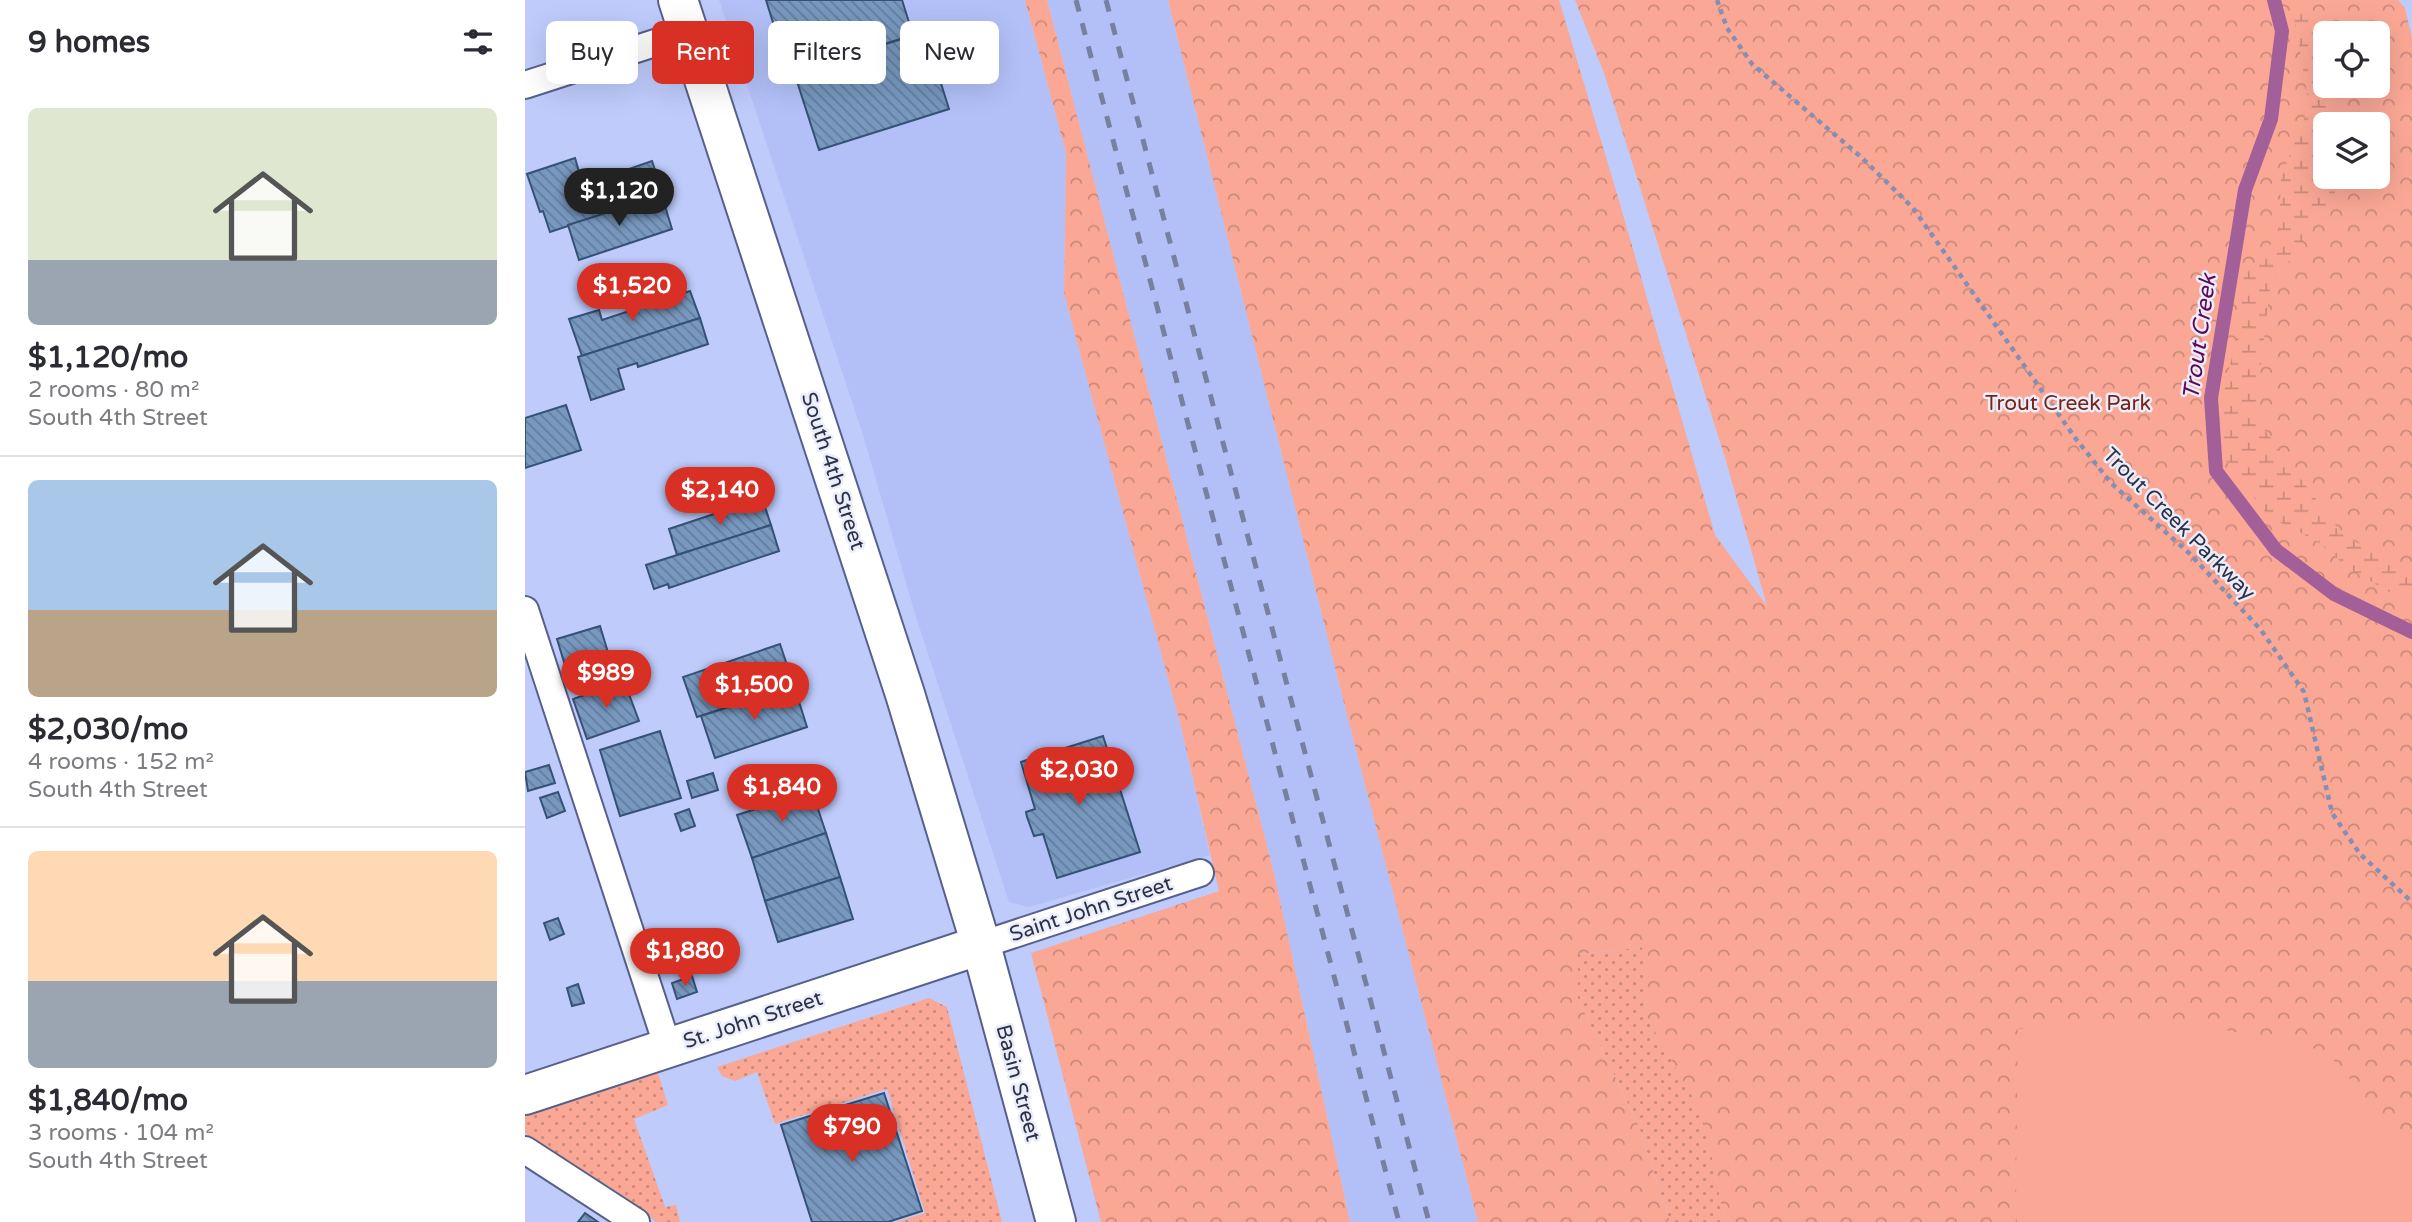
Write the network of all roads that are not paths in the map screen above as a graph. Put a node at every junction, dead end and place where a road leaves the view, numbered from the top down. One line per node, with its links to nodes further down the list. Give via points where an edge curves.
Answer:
1 (683, 16): 2 (lane); 5 (main road, South 4th Street, via 905,694)
2 (525, 85)
3 (525, 610): 6 (lane)
4 (1200, 873): 5 (lane, Saint John Street)
5 (981, 945): 6 (main road, St. John Street); 10 (main road, Basin Street)
6 (668, 1048): 7 (main road, St. John Street)
7 (525, 1095)
8 (525, 1150): 9 (lane)
9 (636, 1222)
10 (1056, 1222)

